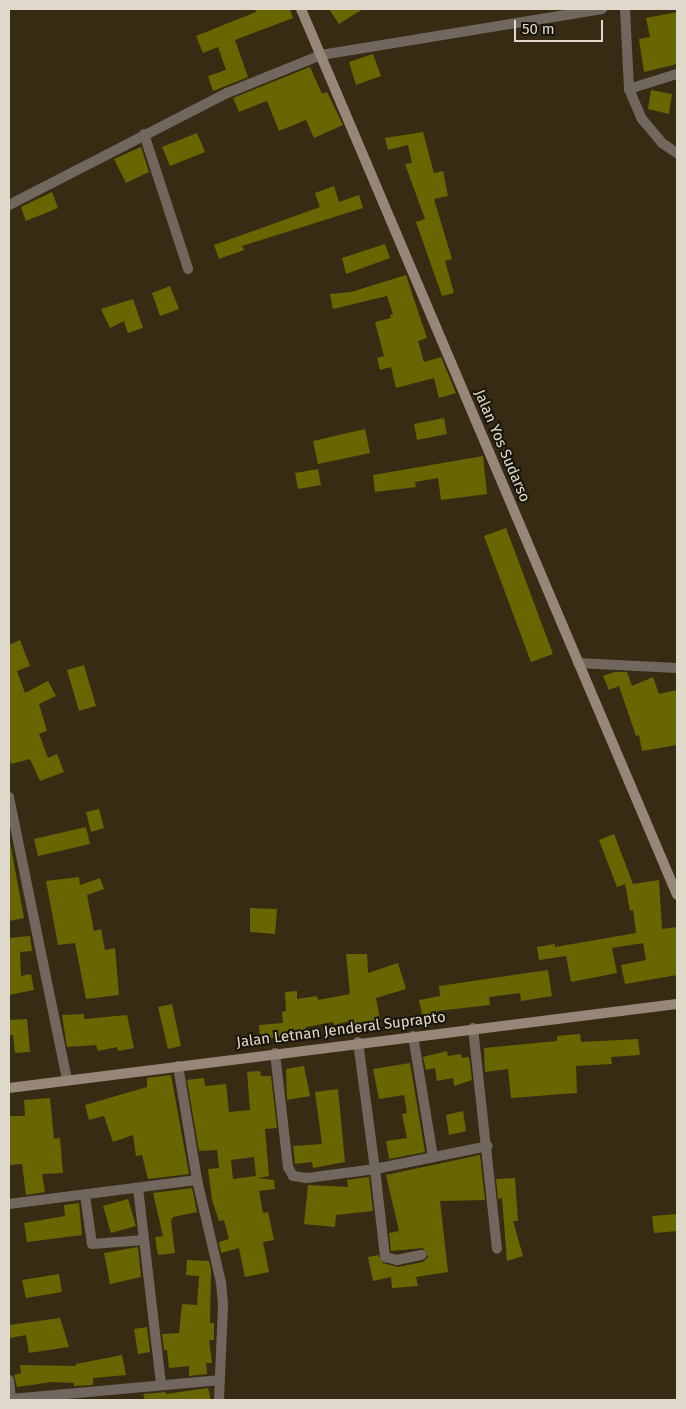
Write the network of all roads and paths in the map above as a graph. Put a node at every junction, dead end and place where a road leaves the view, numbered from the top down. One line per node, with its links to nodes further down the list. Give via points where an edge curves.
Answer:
1 (301, 9): 4 (main road, Jalan Yos Sudarso)
2 (602, 9): 4 (street)
3 (625, 9): 6 (street)
4 (321, 55): 7 (street, via 227,93); 11 (main road, Jalan Yos Sudarso)
5 (677, 74): 6 (street)
6 (630, 89): 8 (street, via 642,119 662,143)
7 (144, 134): 9 (street); 10 (street)
8 (677, 153)
9 (9, 204)
10 (188, 269)
11 (578, 663): 12 (street); 14 (main road, Jalan Yos Sudarso)
12 (677, 668)
13 (9, 797): 21 (street)
14 (677, 895)
15 (677, 1004): 16 (main road, Jalan Letnan Jenderal Suprapto)
16 (473, 1028): 17 (main road, Jalan Letnan Jenderal Suprapto); 23 (street)
17 (413, 1036): 18 (main road, Jalan Letnan Jenderal Suprapto); 24 (street)
18 (358, 1042): 19 (main road, Jalan Letnan Jenderal Suprapto); 25 (street)
19 (275, 1053): 20 (main road, Jalan Letnan Jenderal Suprapto); 25 (street, via 288,1167 293,1176 307,1178)
20 (178, 1066): 21 (main road, Jalan Letnan Jenderal Suprapto); 26 (street)
21 (67, 1080): 22 (main road, Jalan Letnan Jenderal Suprapto)
22 (9, 1088)
23 (488, 1146): 24 (street); 31 (street)
24 (433, 1157): 25 (street)
25 (375, 1169): 32 (street, via 385,1257 392,1261)
26 (197, 1180): 27 (street); 34 (street, via 223,1304)
27 (138, 1188): 28 (street); 30 (street)
28 (85, 1195): 29 (street); 30 (street, via 92,1244)
29 (9, 1204)
30 (144, 1240): 35 (street)
31 (497, 1249)
32 (421, 1255)
33 (9, 1380): 36 (street)
34 (218, 1380): 35 (street); 37 (street)
35 (161, 1385): 36 (street)
36 (11, 1399)
37 (219, 1400)

